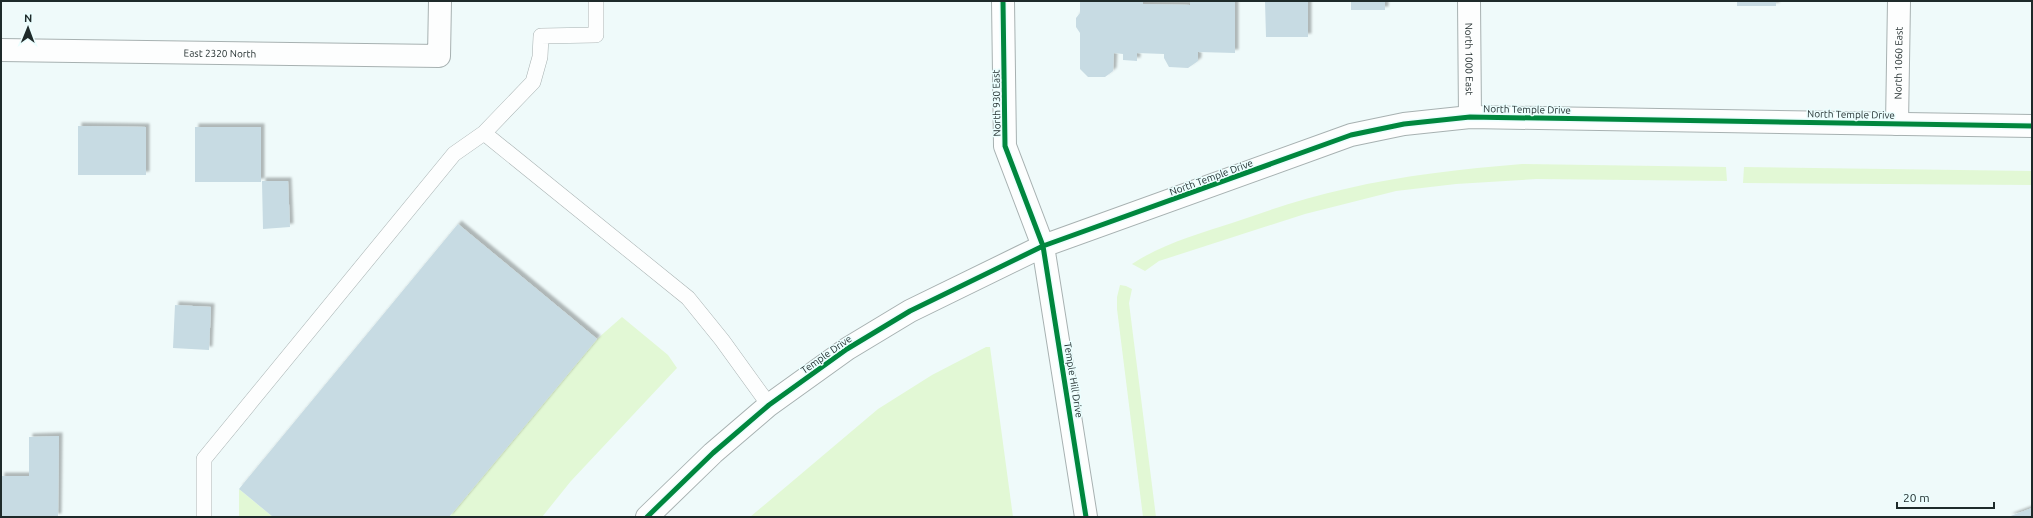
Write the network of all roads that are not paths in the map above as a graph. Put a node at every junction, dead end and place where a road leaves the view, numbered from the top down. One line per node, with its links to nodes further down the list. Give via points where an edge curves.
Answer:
1 (440, 1): 6 (street, East 2320 North, via 440,56)
2 (596, 1): 10 (lane, via 596,35 541,36 540,57 533,82)
3 (1004, 1): 11 (street, North 930 East, via 1005,146)
4 (1469, 1): 7 (street, North 1000 East)
5 (1900, 1): 8 (street, North 1060 East)
6 (1, 50)
7 (1470, 117): 8 (street, North Temple Drive); 11 (street, North Temple Drive, via 1404,124 1351,135)
8 (1897, 124): 9 (street, North Temple Drive)
9 (2032, 126)
10 (484, 133): 12 (lane, via 688,298); 13 (lane, via 454,154 204,459)
11 (1044, 246): 12 (street, Temple Drive, via 910,311 847,348); 15 (street, Temple Hill Drive)
12 (769, 405): 14 (street, Temple Drive, via 712,453)
13 (204, 517)
14 (647, 517)
15 (1086, 517)

